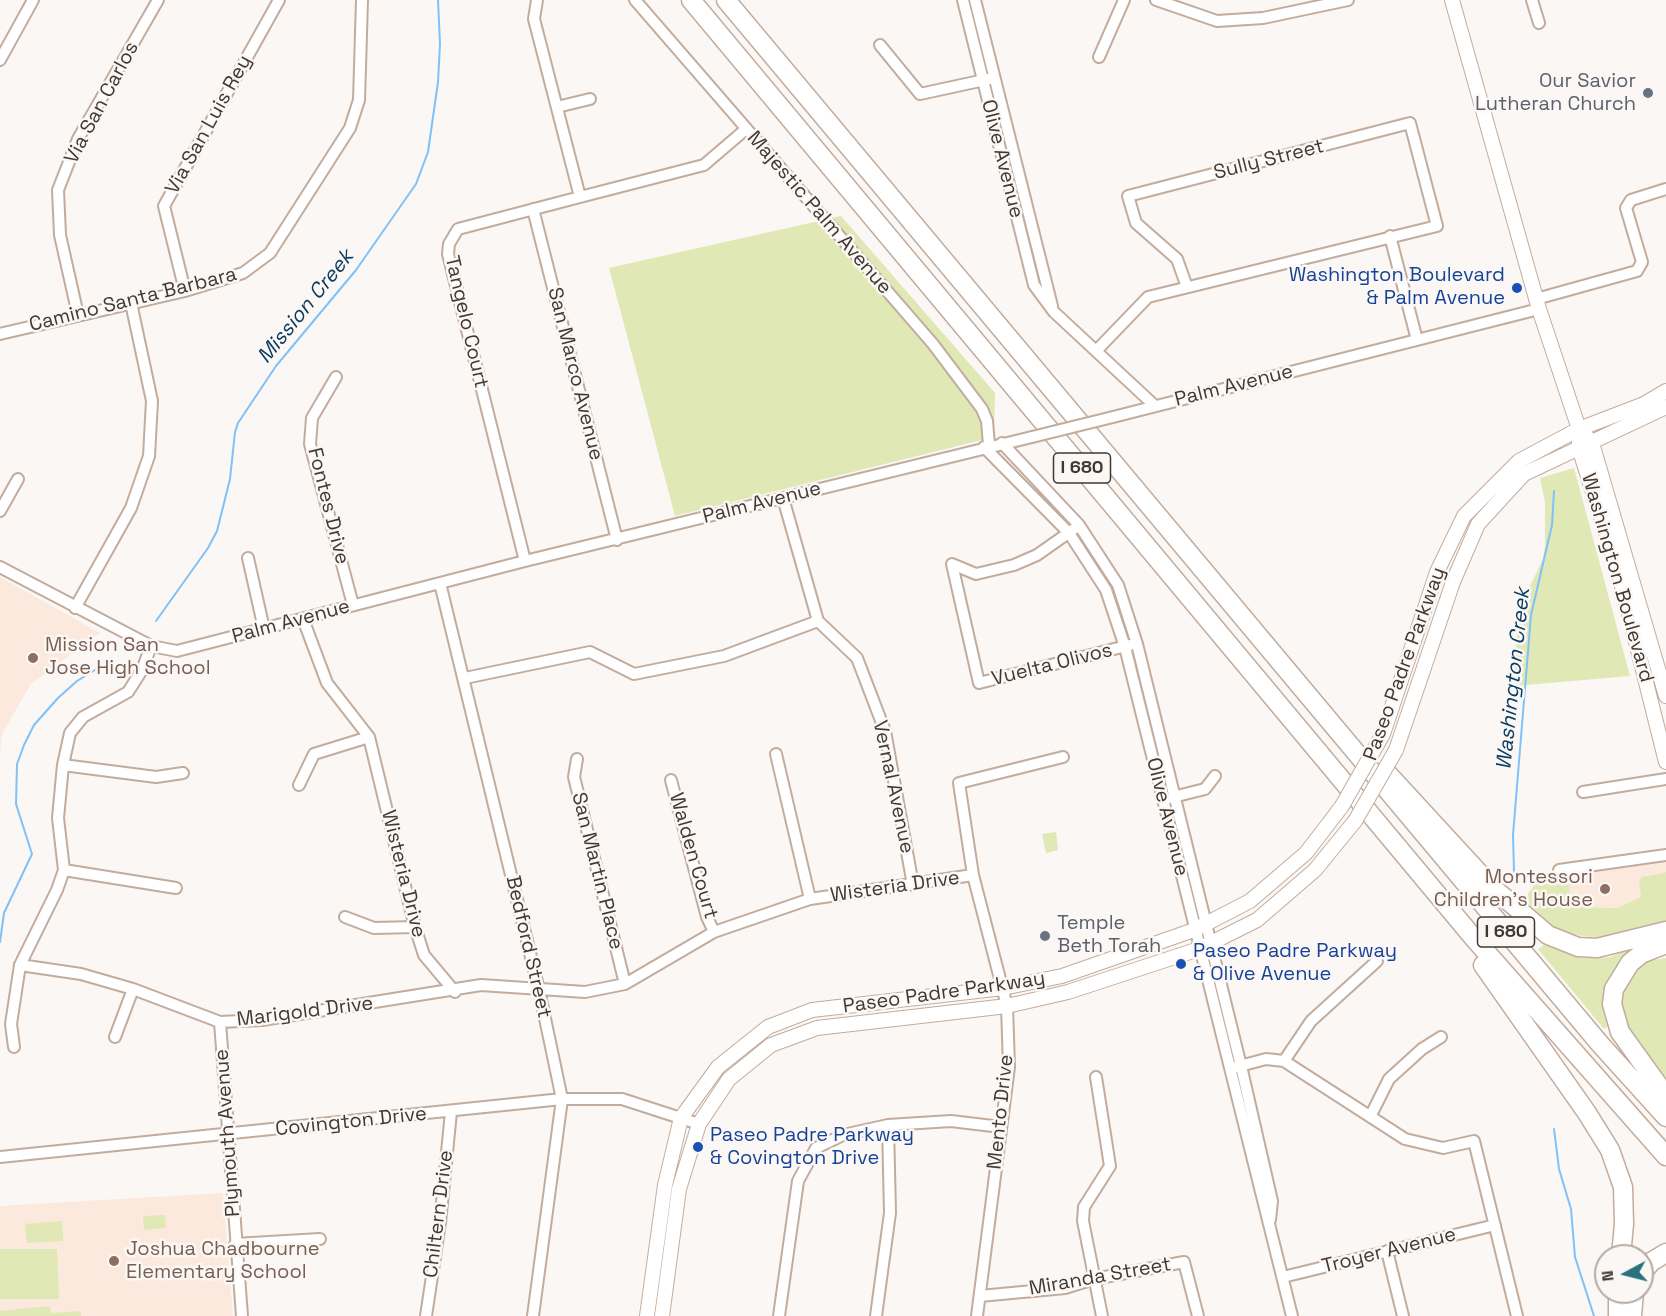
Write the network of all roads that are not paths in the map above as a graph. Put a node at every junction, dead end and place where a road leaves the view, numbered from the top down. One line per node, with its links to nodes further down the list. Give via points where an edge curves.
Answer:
1 (33, 0): 20 (street)
2 (158, 0): 35 (street, Via San Carlos, via 78,139 58,190 60,235)
3 (279, 0): 31 (street, Via San Luis Rey, via 164,206)
4 (362, 0): 31 (street, Camino Santa Barbara, via 359,100 350,128 270,253 243,273)
5 (537, 0): 24 (street, via 534,19)
6 (635, 0): 25 (street, Majestic Palm Avenue)
7 (691, 0): 94 (highway, I 680)
8 (726, 0): 68 (highway, I 680)
9 (963, 0): 22 (street, Olive Avenue)
10 (975, 0): 21 (street, Olive Avenue)
11 (1124, 0): 19 (street)
12 (1156, 0): 16 (street, via 1217,21 1263,18)
13 (1348, 0): 16 (street)
14 (1452, 0): 33 (main road, Washington Boulevard)
15 (1532, 0): 17 (street)
16 (1324, 2)
17 (1539, 23)
18 (880, 45): 22 (street, via 920,94)
19 (1099, 57)
20 (0, 60)
21 (994, 78): 22 (street); 34 (street, Olive Avenue)
22 (982, 81): 34 (street, Olive Avenue, via 1034,285)
23 (590, 99): 24 (street)
24 (557, 108): 27 (street)
25 (746, 129): 27 (street, Tangelo Court, via 704,165); 46 (street, Majestic Palm Avenue, via 933,344 982,409)
26 (1666, 189): 33 (street, Palm Avenue, via 1631,200 1626,208 1642,262 1636,271)
27 (580, 196): 28 (street, Tangelo Court)
28 (533, 209): 52 (street, San Marco Avenue); 54 (street, Tangelo Court, via 459,229 449,244 448,254)
29 (1390, 236): 30 (street); 30 (street, Sully Street, via 1437,226 1410,123 1128,196 1136,223 1177,259); 37 (street)
30 (1187, 287): 38 (street, via 1148,297)
31 (185, 291): 32 (street, Camino Santa Barbara)
32 (131, 303): 35 (street, Camino Santa Barbara); 58 (street, via 152,400 149,456 131,508)
33 (1538, 304): 37 (street, Palm Avenue); 43 (main road, Washington Boulevard)
34 (1054, 312): 38 (street, Olive Avenue)
35 (78, 315): 36 (street, Camino Santa Barbara)
36 (0, 334)
37 (1417, 340): 41 (street, Palm Avenue)
38 (1096, 351): 41 (street, Olive Avenue)
39 (336, 377): 57 (street, Fontes Drive, via 312,418 310,444)
40 (1666, 391): 43 (main road, Paseo Padre Parkway)
41 (1155, 406): 44 (street, Palm Avenue, bridge)
42 (1666, 407): 45 (main road, Paseo Padre Parkway)
43 (1580, 429): 45 (main road, Washington Boulevard); 91 (main road, Paseo Padre Parkway, bridge, via 1519,461 1464,516 1437,573 1383,734 1342,806 1306,853 1250,901)
44 (1002, 443): 46 (street, Palm Avenue); 50 (street, Olive Avenue)
45 (1586, 445): 66 (main road, Washington Boulevard); 72 (main road, Washington Boulevard); 96 (main road, Paseo Padre Parkway, bridge, via 1524,474 1479,524 1453,582 1396,750 1355,821 1315,870 1265,912)
46 (987, 446): 48 (street, Palm Avenue); 51 (street, Olive Avenue)
47 (18, 479): 49 (street)
48 (783, 498): 52 (street, Palm Avenue); 60 (street)
49 (0, 511)
50 (1079, 525): 51 (street, Vuelta Olivos); 62 (street, Olive Avenue, via 1118,585)
51 (1069, 533): 64 (street, Olive Avenue, via 1106,590); 64 (street, Vuelta Olivos, via 1014,565 976,574 952,564 979,683)
52 (617, 540): 54 (street, Palm Avenue)
53 (249, 558): 61 (street)
54 (525, 561): 56 (street, Palm Avenue)
55 (0, 567): 58 (street, Palm Avenue)
56 (440, 583): 57 (street, Palm Avenue); 65 (street, Bedford Street)
57 (353, 605): 59 (street, Palm Avenue)
58 (75, 608): 63 (street, Palm Avenue)
59 (303, 619): 61 (street, Palm Avenue); 67 (street, Wisteria Drive, via 327,683)
60 (818, 621): 65 (street, via 724,657 634,674 590,652); 86 (street, Vernal Avenue, via 857,658 885,731)
61 (264, 629): 63 (street, Palm Avenue, via 177,651)
62 (1137, 644): 64 (street, Vuelta Olivos); 80 (street, Olive Avenue)
63 (151, 646): 73 (street, via 128,692 83,717 70,733)
64 (1125, 646): 81 (street, Olive Avenue)
65 (465, 678): 104 (street, Bedford Street)
66 (1666, 696)
67 (369, 737): 78 (street, via 314,754); 90 (street, Wisteria Drive)
68 (1348, 744): 92 (highway, via 1379,765 1492,886 1548,934 1578,947 1597,948); 118 (highway, I 680)
69 (776, 754): 88 (street)
70 (1063, 757): 85 (street, Mento Drive, via 958,783)
71 (577, 759): 101 (street, San Martin Place, via 574,777)
72 (1666, 762)
73 (63, 765): 74 (street, via 156,777); 83 (street, via 58,818)
74 (183, 773)
75 (1215, 776): 80 (street, via 1205,789)
76 (1666, 779): 79 (street)
77 (671, 780): 93 (street, Walden Court)
78 (298, 785)
79 (1583, 792)
80 (1174, 797): 81 (street); 91 (street, Olive Avenue)
81 (1162, 800): 91 (street, Olive Avenue)
82 (1666, 855): 84 (street)
83 (64, 870): 87 (street); 100 (street)
84 (1559, 870)
85 (974, 875): 86 (street, Wisteria Drive); 102 (street, Mento Drive)
86 (912, 885): 88 (street, Wisteria Drive)
87 (176, 888)
88 (810, 899): 93 (street, Wisteria Drive)
89 (345, 917): 90 (street, via 374,928)
90 (414, 927): 105 (street, Wisteria Drive, via 424,955)
91 (1200, 927): 96 (street, Olive Avenue); 102 (main road, Paseo Padre Parkway, via 1062,976)
92 (1666, 931)
93 (714, 932): 101 (street, Wisteria Drive)
94 (1472, 936): 124 (highway, I 680); 129 (highway, via 1474,954 1610,1149 1623,1187)
95 (1666, 944): 98 (highway)
96 (1205, 947): 106 (main road, Paseo Padre Parkway, via 1068,992); 112 (street, Olive Avenue)
97 (1666, 951): 98 (highway)
98 (1641, 954): 114 (highway, via 1626,968 1614,989 1615,1019 1629,1046)
99 (1377, 961): 111 (street, via 1311,1021)
100 (20, 965): 103 (street, Marigold Drive, via 81,974); 110 (street, via 11,1024)
101 (625, 984): 104 (street, Wisteria Drive, via 585,992)
102 (1003, 988): 106 (street, Mento Drive); 119 (main road, Paseo Padre Parkway, via 812,1010 768,1027 718,1066)
103 (133, 989): 107 (street, Marigold Drive); 108 (street)
104 (539, 990): 105 (street, Wisteria Drive, via 481,985); 115 (street, Bedford Street)
105 (455, 992): 107 (street, Marigold Drive, via 262,1020)
106 (1007, 1006): 120 (main road, Paseo Padre Parkway, via 816,1028 771,1046 729,1079); 122 (street, Mento Drive, via 1009,1067)
107 (220, 1022): 123 (street, Plymouth Avenue)
108 (115, 1037)
109 (1441, 1037): 117 (street, via 1389,1079)
110 (14, 1047)
111 (1284, 1062): 112 (street, via 1266,1059); 117 (street)
112 (1236, 1067): 131 (street, Olive Avenue, via 1269,1229)
113 (1096, 1077): 132 (street, via 1110,1166 1084,1207)
114 (1666, 1096)
115 (562, 1099): 116 (street, Covington Drive); 119 (street, Covington Drive, via 622,1099); 136 (street, Bedford Street)
116 (451, 1112): 123 (street, Covington Drive); 135 (street, Chiltern Drive)
117 (1371, 1115): 126 (street, via 1405,1139 1443,1148 1474,1141)
118 (1666, 1117)
119 (681, 1118): 120 (street, Covington Drive); 137 (main road, Paseo Padre Parkway, via 665,1185)
120 (699, 1124): 138 (main road, Paseo Padre Parkway, via 679,1189)
121 (888, 1125): 122 (street, via 951,1121); 139 (street, via 843,1135 816,1148 798,1181); 140 (street, via 890,1213)
122 (1000, 1127): 133 (street, Mento Drive)
123 (227, 1135): 125 (street, Covington Drive); 128 (street, Plymouth Avenue)
124 (1666, 1156)
125 (0, 1157)
126 (1495, 1225): 130 (street, Troyer Avenue); 146 (street)
127 (320, 1239): 128 (street)
128 (235, 1244): 134 (street, Plymouth Avenue)
129 (1622, 1244)
130 (1387, 1251): 131 (street, Troyer Avenue); 145 (street)
131 (1283, 1277): 144 (street, Olive Avenue)
132 (1094, 1279): 133 (street, Miranda Street, via 1065,1288); 142 (street); 143 (street, Miranda Street, via 1185,1262)
133 (980, 1296): 141 (street, Mento Drive)
134 (242, 1316)
135 (426, 1316)
136 (533, 1316)
137 (647, 1316)
138 (662, 1316)
139 (778, 1316)
140 (876, 1316)
141 (977, 1316)
142 (1102, 1316)
143 (1198, 1316)
144 (1292, 1316)
145 (1403, 1316)
146 (1517, 1316)

